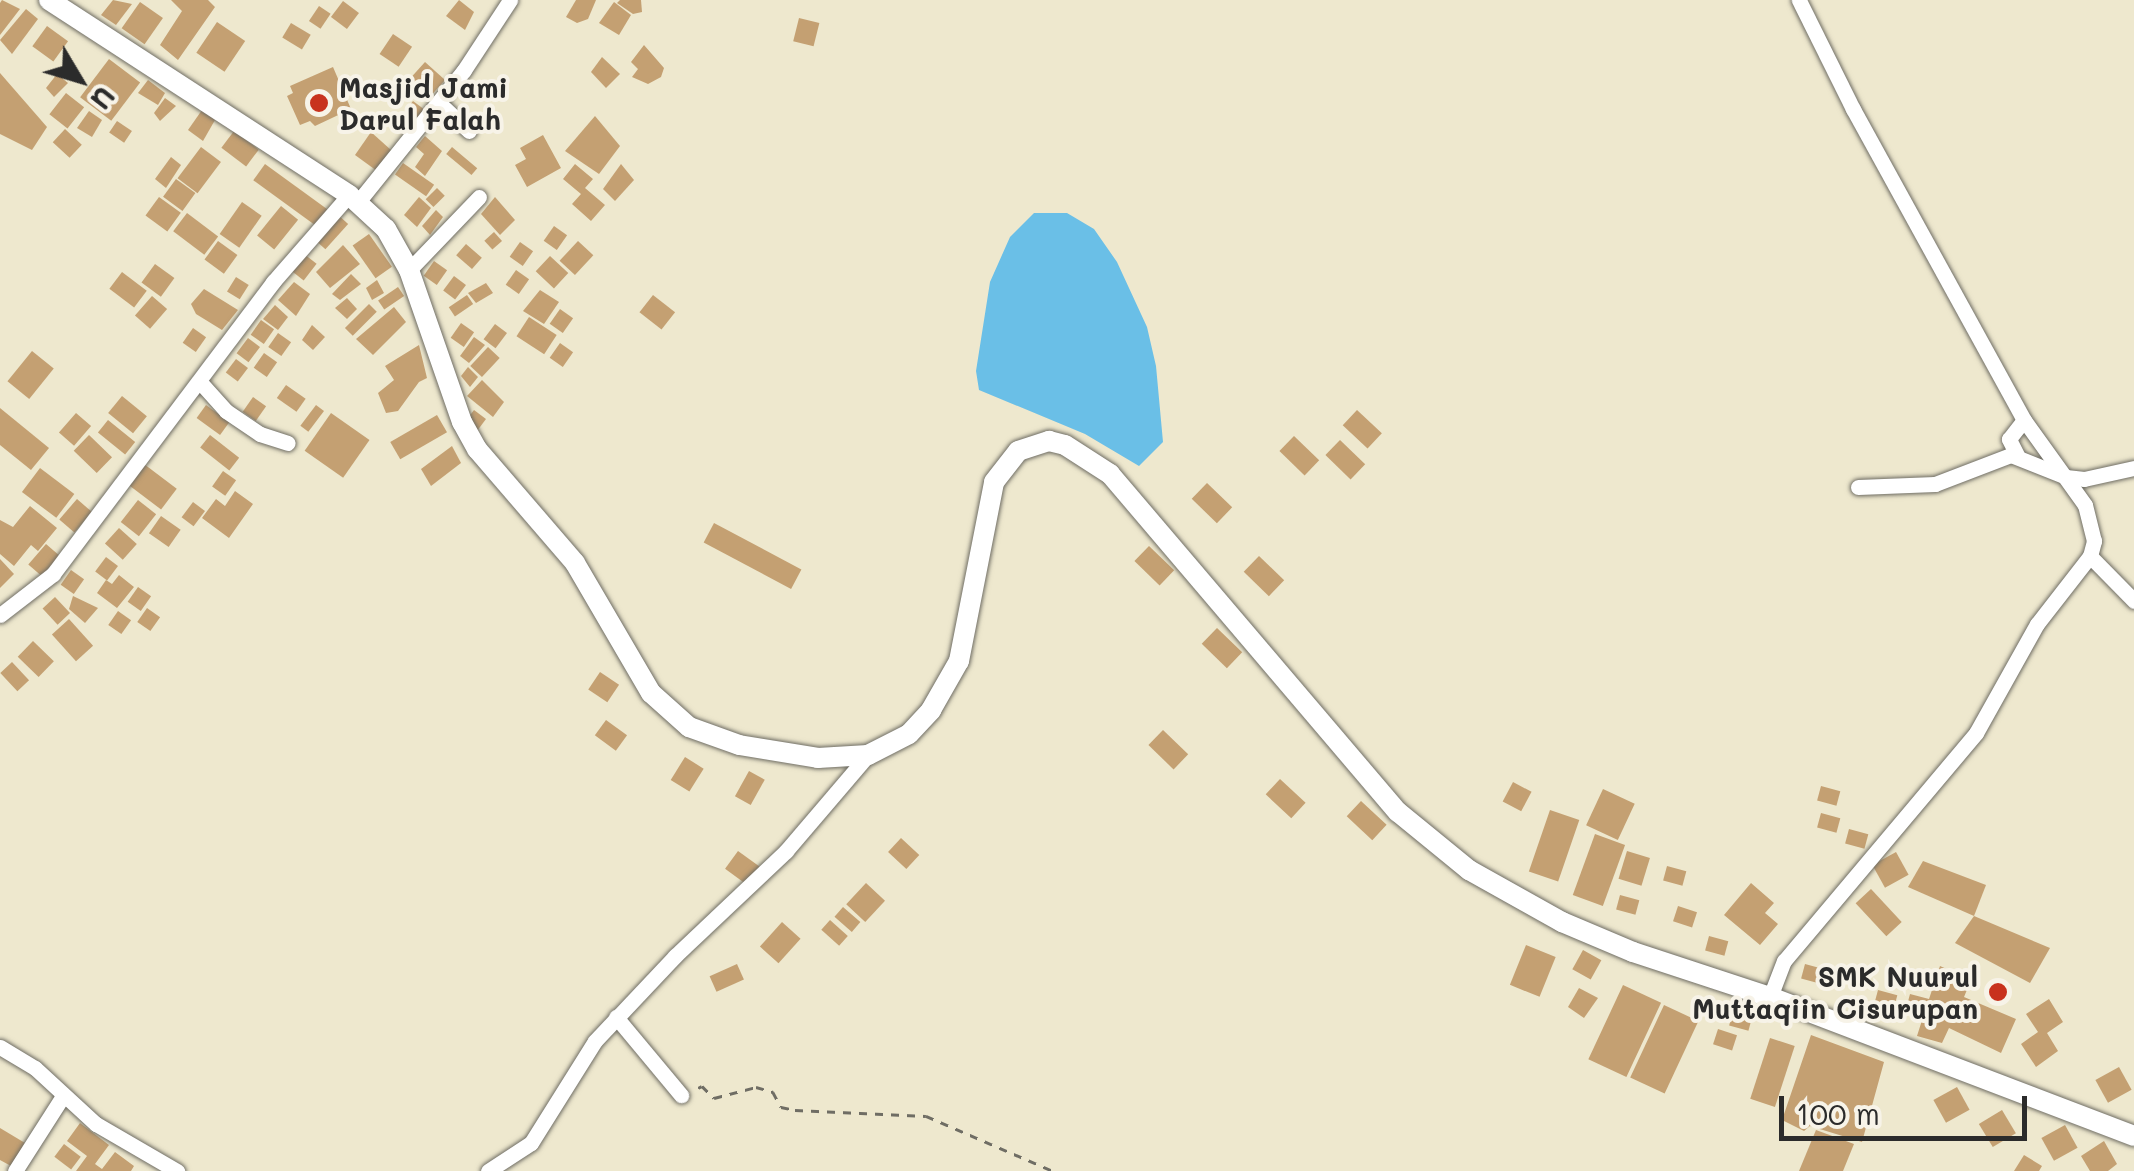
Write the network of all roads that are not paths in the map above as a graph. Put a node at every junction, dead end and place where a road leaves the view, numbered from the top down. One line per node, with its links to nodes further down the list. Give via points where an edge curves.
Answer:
1 (49, 0): 4 (main road)
2 (510, 0): 5 (street)
3 (1798, 0): 11 (street)
4 (74, 6): 8 (main road)
5 (439, 103): 6 (street); 8 (street)
6 (470, 131)
7 (480, 197): 9 (street)
8 (353, 198): 9 (main road, via 386,230); 10 (street, via 273,282)
9 (409, 270): 20 (main road, via 468,434 575,563 668,711 713,737 753,748 818,758)
10 (200, 382): 12 (street, via 260,434); 19 (street, via 53,574)
11 (2024, 420): 13 (street, via 2009,439); 15 (street)
12 (288, 442)
13 (2016, 455): 15 (street); 16 (street, via 1935,484)
14 (2134, 468): 15 (street, via 2100,479)
15 (2066, 477): 17 (street, via 2090,519)
16 (1858, 488)
17 (2090, 556): 18 (street); 21 (street, via 2037,624 1976,733 1784,960)
18 (2134, 601)
19 (0, 615)
20 (868, 755): 21 (main road, via 909,734 959,661 986,508 1004,464 1034,443 1064,445 1095,461 1133,498 1354,762 1430,842 1562,922); 22 (street, via 786,850)
21 (1770, 998): 26 (main road)
22 (616, 1017): 24 (street); 29 (street, via 576,1066 531,1143)
23 (0, 1047): 25 (street)
24 (681, 1095)
25 (63, 1096): 27 (street); 28 (street, via 123,1142)
26 (2134, 1136)
27 (15, 1171)
28 (177, 1171)
29 (488, 1171)

